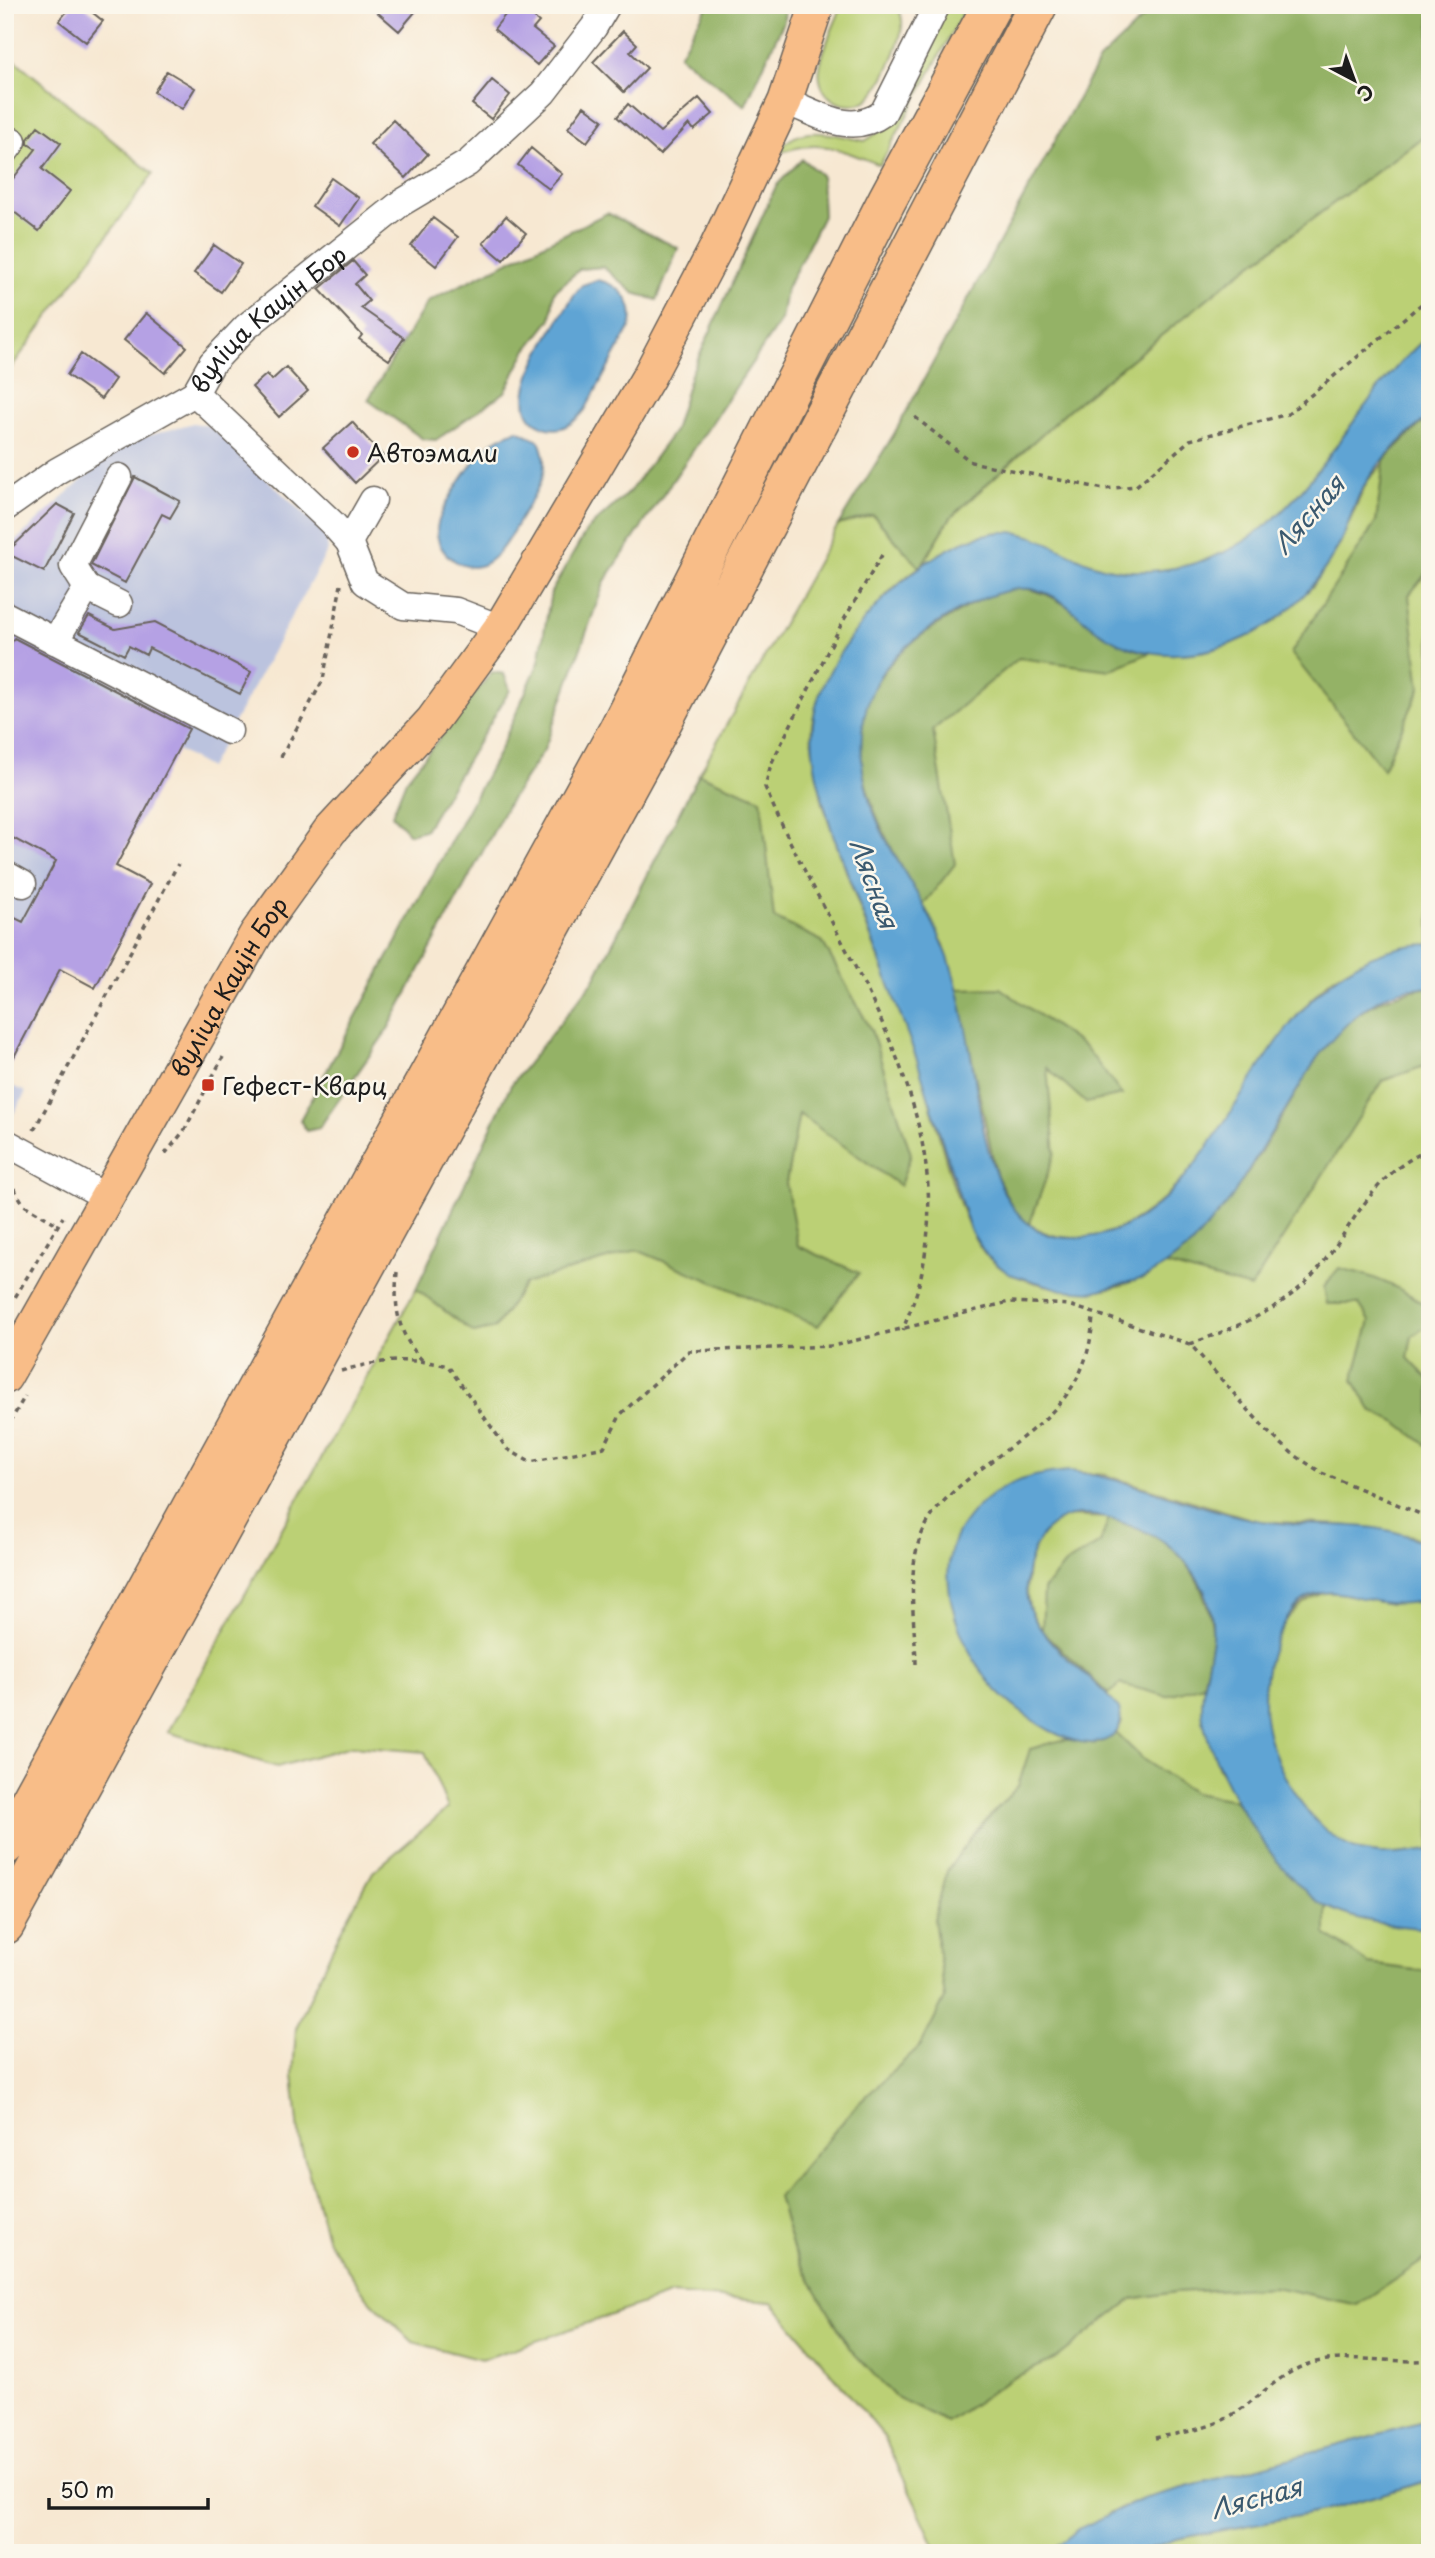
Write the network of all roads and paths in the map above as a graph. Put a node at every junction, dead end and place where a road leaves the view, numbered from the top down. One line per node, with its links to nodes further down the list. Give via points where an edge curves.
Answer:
1 (607, 5): 8 (street, вуліца Кацін Бор, via 543,93 468,163 401,203 246,327 212,363)
2 (817, 5): 6 (main road, вуліца Кацін Бор)
3 (937, 5): 6 (street, via 883,113 867,124 850,125)
4 (992, 5): 38 (highway, via 887,200 617,732)
5 (1038, 5): 35 (highway, via 649,746)
6 (785, 101): 18 (main road, вуліца Кацін Бор, via 649,376)
7 (1430, 297): 9 (path, via 1288,414 1190,440 1136,486 1104,489 971,462)
8 (195, 393): 12 (street, via 57,471); 13 (street, вуліца Кацін Бор)
9 (915, 417)
10 (119, 477): 15 (street, via 73,566)
11 (373, 500): 13 (street)
12 (5, 508)
13 (349, 542): 18 (street, вуліца Кацін Бор, via 365,582 403,606 456,611); 21 (path, via 323,680)
14 (882, 555): 31 (path, via 842,623 771,765 765,788 883,1025 917,1118 925,1155 927,1224 919,1284)
15 (87, 588): 16 (street); 19 (street)
16 (118, 604)
17 (5, 615): 19 (street)
18 (500, 628): 28 (main road, вуліца Кацін Бор, via 432,721 330,831 256,934)
19 (55, 641): 20 (street)
20 (229, 731)
21 (281, 757)
22 (178, 864): 24 (path)
23 (223, 1057): 27 (path, via 184,1131)
24 (47, 1107)
25 (5, 1142): 28 (street)
26 (1430, 1149): 32 (path, via 1384,1178 1329,1255 1291,1295 1241,1325)
27 (162, 1157)
28 (108, 1198): 34 (main road, вуліца Кацін Бор)
29 (398, 1265): 33 (path, via 398,1322)
30 (1093, 1312): 31 (path, via 1048,1302 1009,1302); 32 (path); 37 (path, via 1087,1359 1066,1399 957,1488 927,1523 915,1561)
31 (903, 1330): 33 (path, via 833,1346 689,1351 621,1414 604,1447 530,1462 507,1450 449,1366)
32 (1190, 1344): 36 (path, via 1260,1424 1293,1454 1322,1473)
33 (422, 1360): 35 (path, via 354,1367)
34 (5, 1377)
35 (298, 1386): 39 (highway)
36 (1430, 1518)
37 (916, 1664)
38 (5, 1846)
39 (5, 1925)
40 (1430, 2360): 41 (path, via 1310,2363 1226,2419)
41 (1155, 2438)

